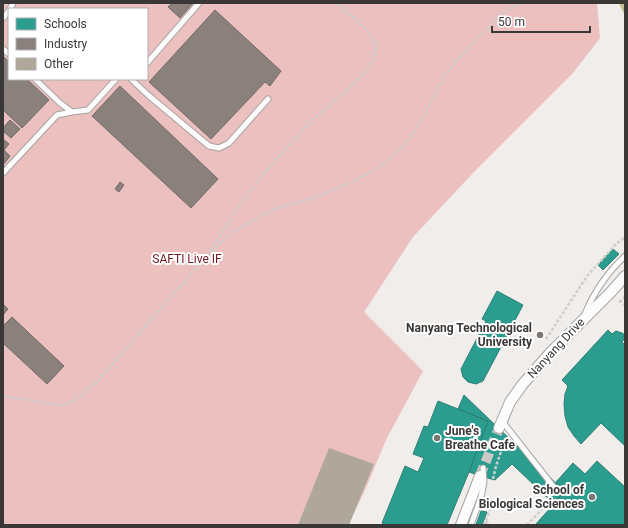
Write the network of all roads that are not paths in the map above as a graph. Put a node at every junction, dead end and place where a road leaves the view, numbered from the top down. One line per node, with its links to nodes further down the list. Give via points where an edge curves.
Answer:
1 (199, 3): 2 (lane)
2 (148, 62)
3 (36, 80): 7 (lane)
4 (115, 80): 7 (lane, via 88,110)
5 (133, 80): 6 (lane, via 209,146 218,148 229,144)
6 (268, 99)
7 (72, 112): 8 (lane, via 58,115)
8 (3, 173)
9 (625, 256): 11 (lane, via 596,291)
10 (625, 276): 11 (street, Nanyang Drive)
11 (584, 319): 12 (street, Nanyang Drive, via 522,386 510,402)
12 (500, 424): 14 (lane, via 509,430)
13 (481, 472): 15 (street); 16 (lane, via 484,482)
14 (553, 486)
15 (461, 525)
16 (471, 525)

